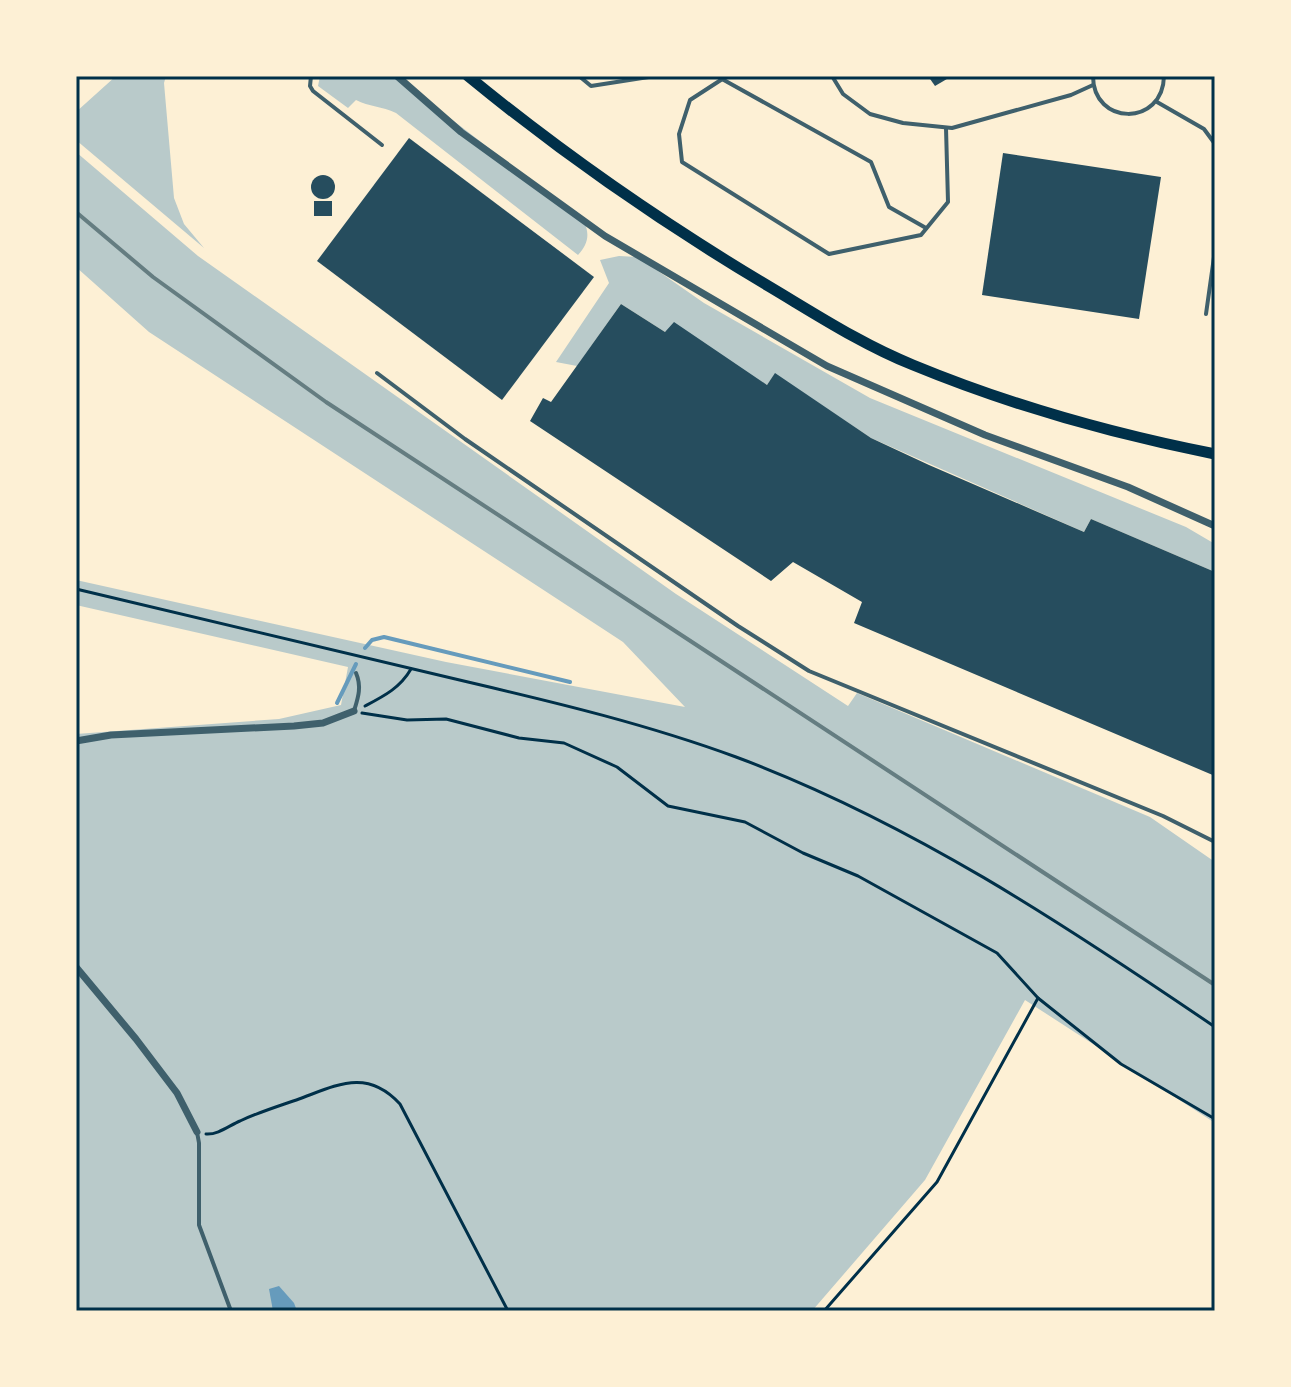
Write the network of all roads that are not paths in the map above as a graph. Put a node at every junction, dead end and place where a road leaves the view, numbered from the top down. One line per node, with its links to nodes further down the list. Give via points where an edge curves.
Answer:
1 (311, 76): 14 (lane, via 313,91)
2 (397, 76): 20 (street, via 461,132 605,236 827,366)
3 (468, 76): 19 (main road, via 541,136 692,240 875,348 1014,401)
4 (579, 76): 5 (lane, via 591,86)
5 (655, 76)
6 (832, 76): 12 (lane, via 843,94 870,114)
7 (1093, 76): 10 (lane)
8 (1164, 76): 11 (lane)
9 (725, 78): 15 (lane, via 871,162 889,207); 15 (lane, via 690,100 679,134 682,162 829,254 921,235)
10 (1093, 85): 11 (lane, via 1097,97 1117,113 1136,114); 12 (lane)
11 (1156, 101): 13 (lane, via 1204,129)
12 (946, 128): 15 (lane, via 948,202)
13 (1215, 144)
14 (382, 145)
15 (926, 229)
16 (1215, 250): 17 (lane)
17 (1206, 314)
18 (377, 373): 24 (lane, via 491,457 809,671)
19 (1215, 454)
20 (1215, 526)
21 (356, 673): 22 (lane, via 359,696)
22 (354, 711): 23 (street, via 323,723)
23 (76, 741)
24 (1215, 842)
25 (76, 967): 26 (street, via 177,1093)
26 (197, 1132): 27 (lane, via 199,1225)
27 (231, 1311)

